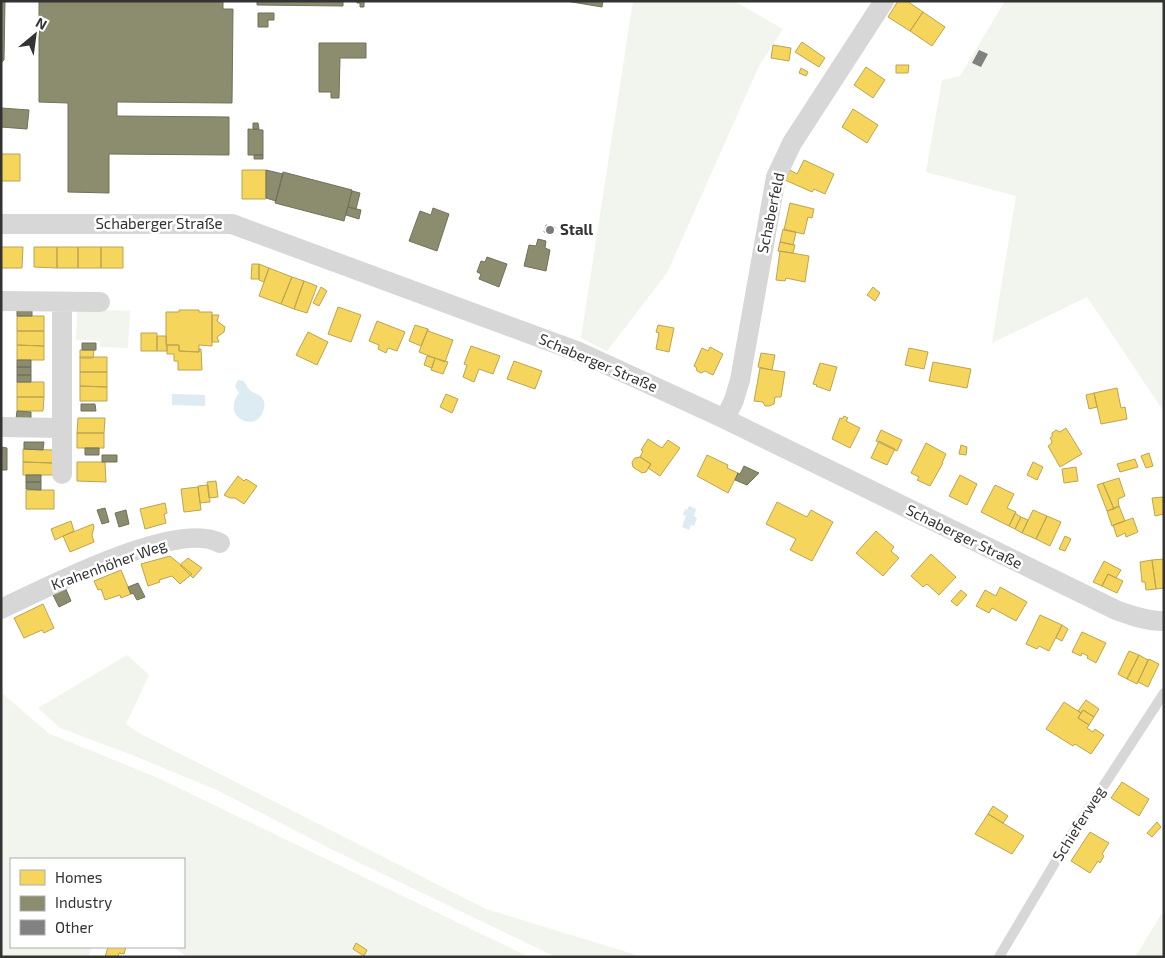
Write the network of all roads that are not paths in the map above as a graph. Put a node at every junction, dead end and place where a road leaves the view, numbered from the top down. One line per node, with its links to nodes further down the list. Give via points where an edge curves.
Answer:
1 (884, 1): 6 (street, Schaberfeld, via 792,143 782,164 773,188 740,380)
2 (1, 224): 6 (street, Schaberger Straße, via 232,224 579,352)
3 (1, 301): 4 (street)
4 (62, 302): 5 (street); 8 (street)
5 (100, 302)
6 (726, 419): 12 (street, Schaberger Straße, via 1116,610 1152,621)
7 (1, 427): 8 (street)
8 (62, 428): 9 (street)
9 (62, 474)
10 (220, 543): 11 (street, Krahenhöher Weg, via 208,538 195,538 147,547 74,574)
11 (1, 609)
12 (1164, 621)
13 (1164, 693): 14 (lane, Schieferweg, via 1069,839)
14 (999, 957)

